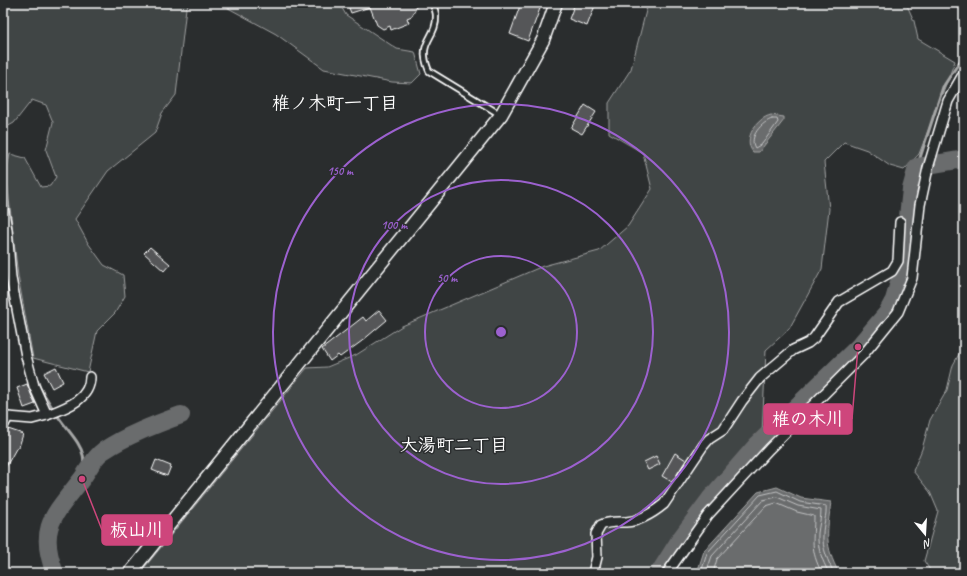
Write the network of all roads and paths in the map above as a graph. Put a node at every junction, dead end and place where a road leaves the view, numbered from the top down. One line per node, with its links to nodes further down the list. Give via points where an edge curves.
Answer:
1 (432, 3): 4 (lane, via 436,15 435,23 424,50 429,71)
2 (556, 3): 4 (street, via 543,40)
3 (964, 73): 12 (street, via 948,101 928,168 920,205 912,278 898,312 868,350 769,449 708,515)
4 (501, 115): 10 (street)
5 (3, 206): 8 (street, via 11,278 26,356 34,386)
6 (900, 222): 11 (street, via 898,261 892,272 839,302 814,338 793,350 760,378 723,430 703,446 664,504 636,520 601,525 596,534 597,557)
7 (90, 377): 8 (street, via 87,392 80,399)
8 (47, 415): 9 (street, via 32,419 8,417)
9 (3, 426)
10 (130, 573)
11 (594, 573)
12 (667, 573)

